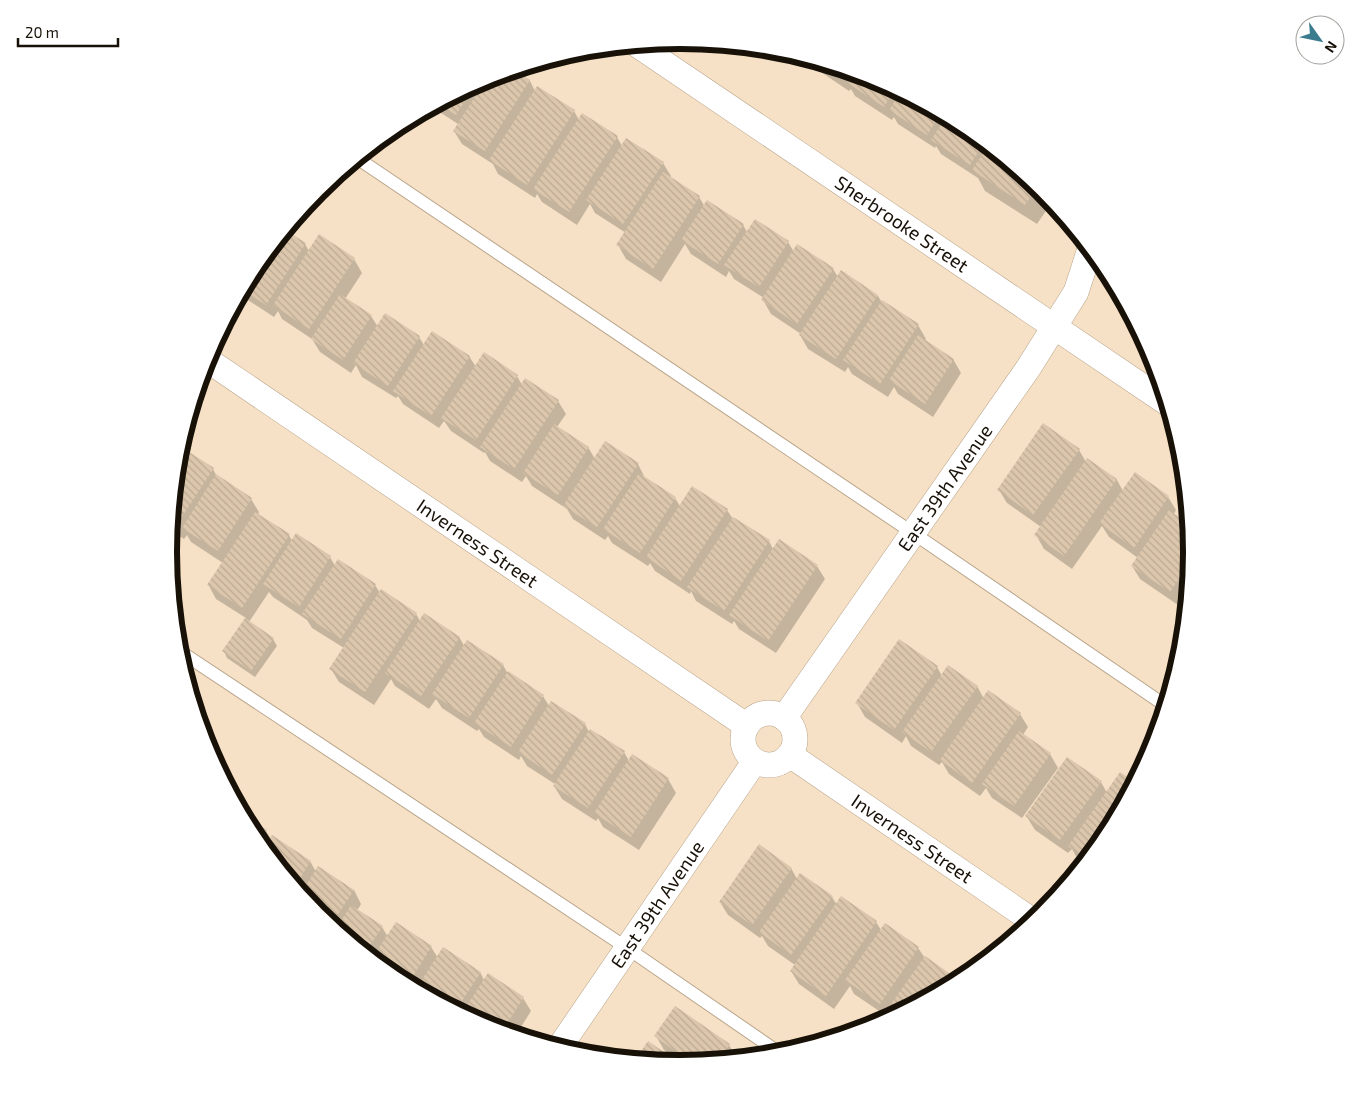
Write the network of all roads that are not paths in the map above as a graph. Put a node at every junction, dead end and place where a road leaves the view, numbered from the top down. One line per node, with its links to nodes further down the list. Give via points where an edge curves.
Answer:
1 (645, 50): 4 (street, Sherbrooke Street)
2 (363, 162): 7 (lane)
3 (1087, 257): 4 (street, East 39th Avenue, via 1076,292)
4 (1054, 326): 6 (street, Sherbrooke Street); 7 (street, East 39th Avenue, via 1029,367)
5 (213, 364): 11 (street, Inverness Street)
6 (1159, 398)
7 (912, 533): 9 (lane); 10 (street, East 39th Avenue)
8 (188, 656): 15 (lane)
9 (1160, 702)
10 (784, 718): 11 (street, via 763,714); 12 (street, via 795,735 795,746)
11 (747, 726): 13 (street, via 744,745)
12 (790, 755): 13 (street, via 773,765); 14 (street, Inverness Street)
13 (754, 761): 15 (street, East 39th Avenue)
14 (1027, 917)
15 (626, 948): 16 (street, East 39th Avenue); 17 (lane)
16 (563, 1041)
17 (770, 1047)

